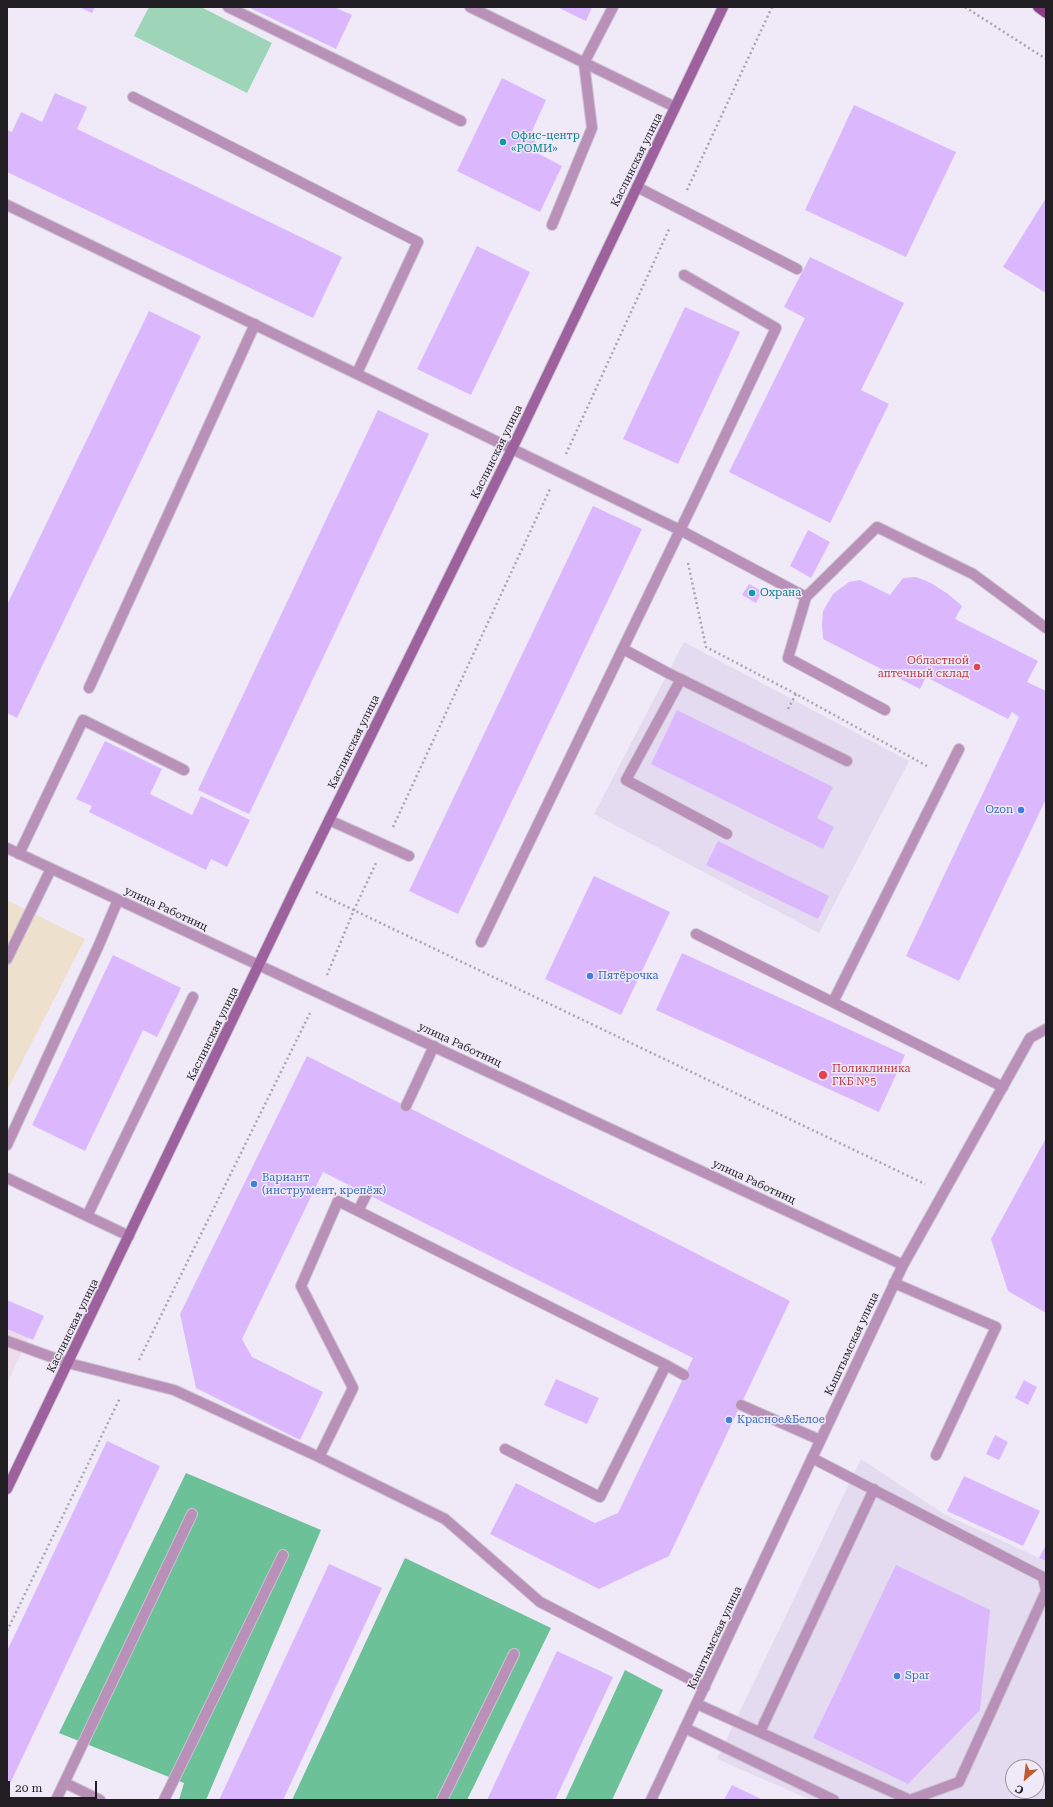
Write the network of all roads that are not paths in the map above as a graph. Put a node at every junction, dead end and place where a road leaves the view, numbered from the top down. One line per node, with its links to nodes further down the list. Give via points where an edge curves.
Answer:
1 (228, 7): 10 (street)
2 (470, 7): 7 (street)
3 (613, 7): 7 (street)
4 (723, 7): 9 (main road, Каслинская улица)
5 (1038, 7): 6 (main road)
6 (1046, 13)
7 (584, 63): 9 (street); 13 (street, via 592,128)
8 (133, 97): 17 (street, via 418,242)
9 (675, 107): 11 (main road, Каслинская улица)
10 (461, 121)
11 (637, 187): 14 (street); 18 (main road, Каслинская улица)
12 (7, 204): 16 (street)
13 (552, 225)
14 (797, 269)
15 (684, 274): 19 (street, via 776,328)
16 (255, 324): 17 (street); 24 (street)
17 (357, 373): 18 (street)
18 (512, 449): 19 (street); 29 (main road, Каслинская улица)
19 (680, 530): 20 (street); 22 (street)
20 (806, 597): 21 (street, via 877,527 973,574); 25 (street, via 788,658)
21 (1046, 628)
22 (623, 649): 23 (street); 37 (street)
23 (681, 679): 27 (street); 30 (street, via 626,780)
24 (88, 688)
25 (885, 710)
26 (959, 749): 41 (street)
27 (847, 761)
28 (184, 770): 32 (street, via 83,720)
29 (329, 820): 33 (street); 39 (main road, Каслинская улица)
30 (727, 834)
31 (7, 848): 32 (street, улица Работниц)
32 (19, 854): 34 (street, улица Работниц)
33 (409, 856)
34 (51, 869): 35 (street, улица Работниц); 38 (street)
35 (118, 900): 39 (street, улица Работниц); 46 (street)
36 (696, 934): 41 (street)
37 (482, 942)
38 (7, 959)
39 (259, 965): 43 (street, улица Работниц); 51 (main road, Каслинская улица)
40 (193, 996): 50 (street)
41 (833, 1002): 44 (street)
42 (1046, 1029): 44 (street, Кыштымская улица, via 1030,1038)
43 (434, 1046): 45 (street); 52 (street, улица Работниц)
44 (1003, 1087): 52 (street, Кыштымская улица)
45 (406, 1106)
46 (7, 1145)
47 (7, 1178): 50 (street)
48 (367, 1193): 49 (street)
49 (358, 1211): 56 (street); 62 (street, via 338,1201 301,1286 354,1388)
50 (87, 1216): 51 (street)
51 (129, 1236): 55 (main road, Каслинская улица)
52 (903, 1265): 53 (street, Кыштымская улица)
53 (894, 1283): 59 (street, Кыштымская улица); 61 (street, via 996,1327)
54 (7, 1341): 55 (street)
55 (68, 1363): 62 (street, via 174,1390); 64 (main road, Каслинская улица)
56 (666, 1365): 57 (street); 60 (street, via 600,1496)
57 (684, 1375)
58 (741, 1405): 59 (street)
59 (820, 1440): 63 (street, Кыштымская улица)
60 (505, 1449)
61 (936, 1455)
62 (319, 1457): 70 (street, via 445,1519 540,1602)
63 (812, 1458): 65 (street); 70 (street, Кыштымская улица)
64 (7, 1489)
65 (874, 1489): 68 (street, via 1043,1577); 73 (street)
66 (192, 1514): 74 (street)
67 (283, 1555): 77 (street)
68 (1046, 1591): 73 (street, via 959,1782 910,1800)
69 (514, 1654): 78 (street)
70 (705, 1687): 71 (street, Кыштымская улица)
71 (697, 1704): 72 (street, Кыштымская улица); 73 (street)
72 (685, 1728): 79 (street, Кыштымская улица); 80 (street)
73 (760, 1732)
74 (64, 1783): 75 (street); 76 (street)
75 (56, 1800)
76 (100, 1800)
77 (164, 1800)
78 (442, 1800)
79 (651, 1800)
80 (834, 1800)

